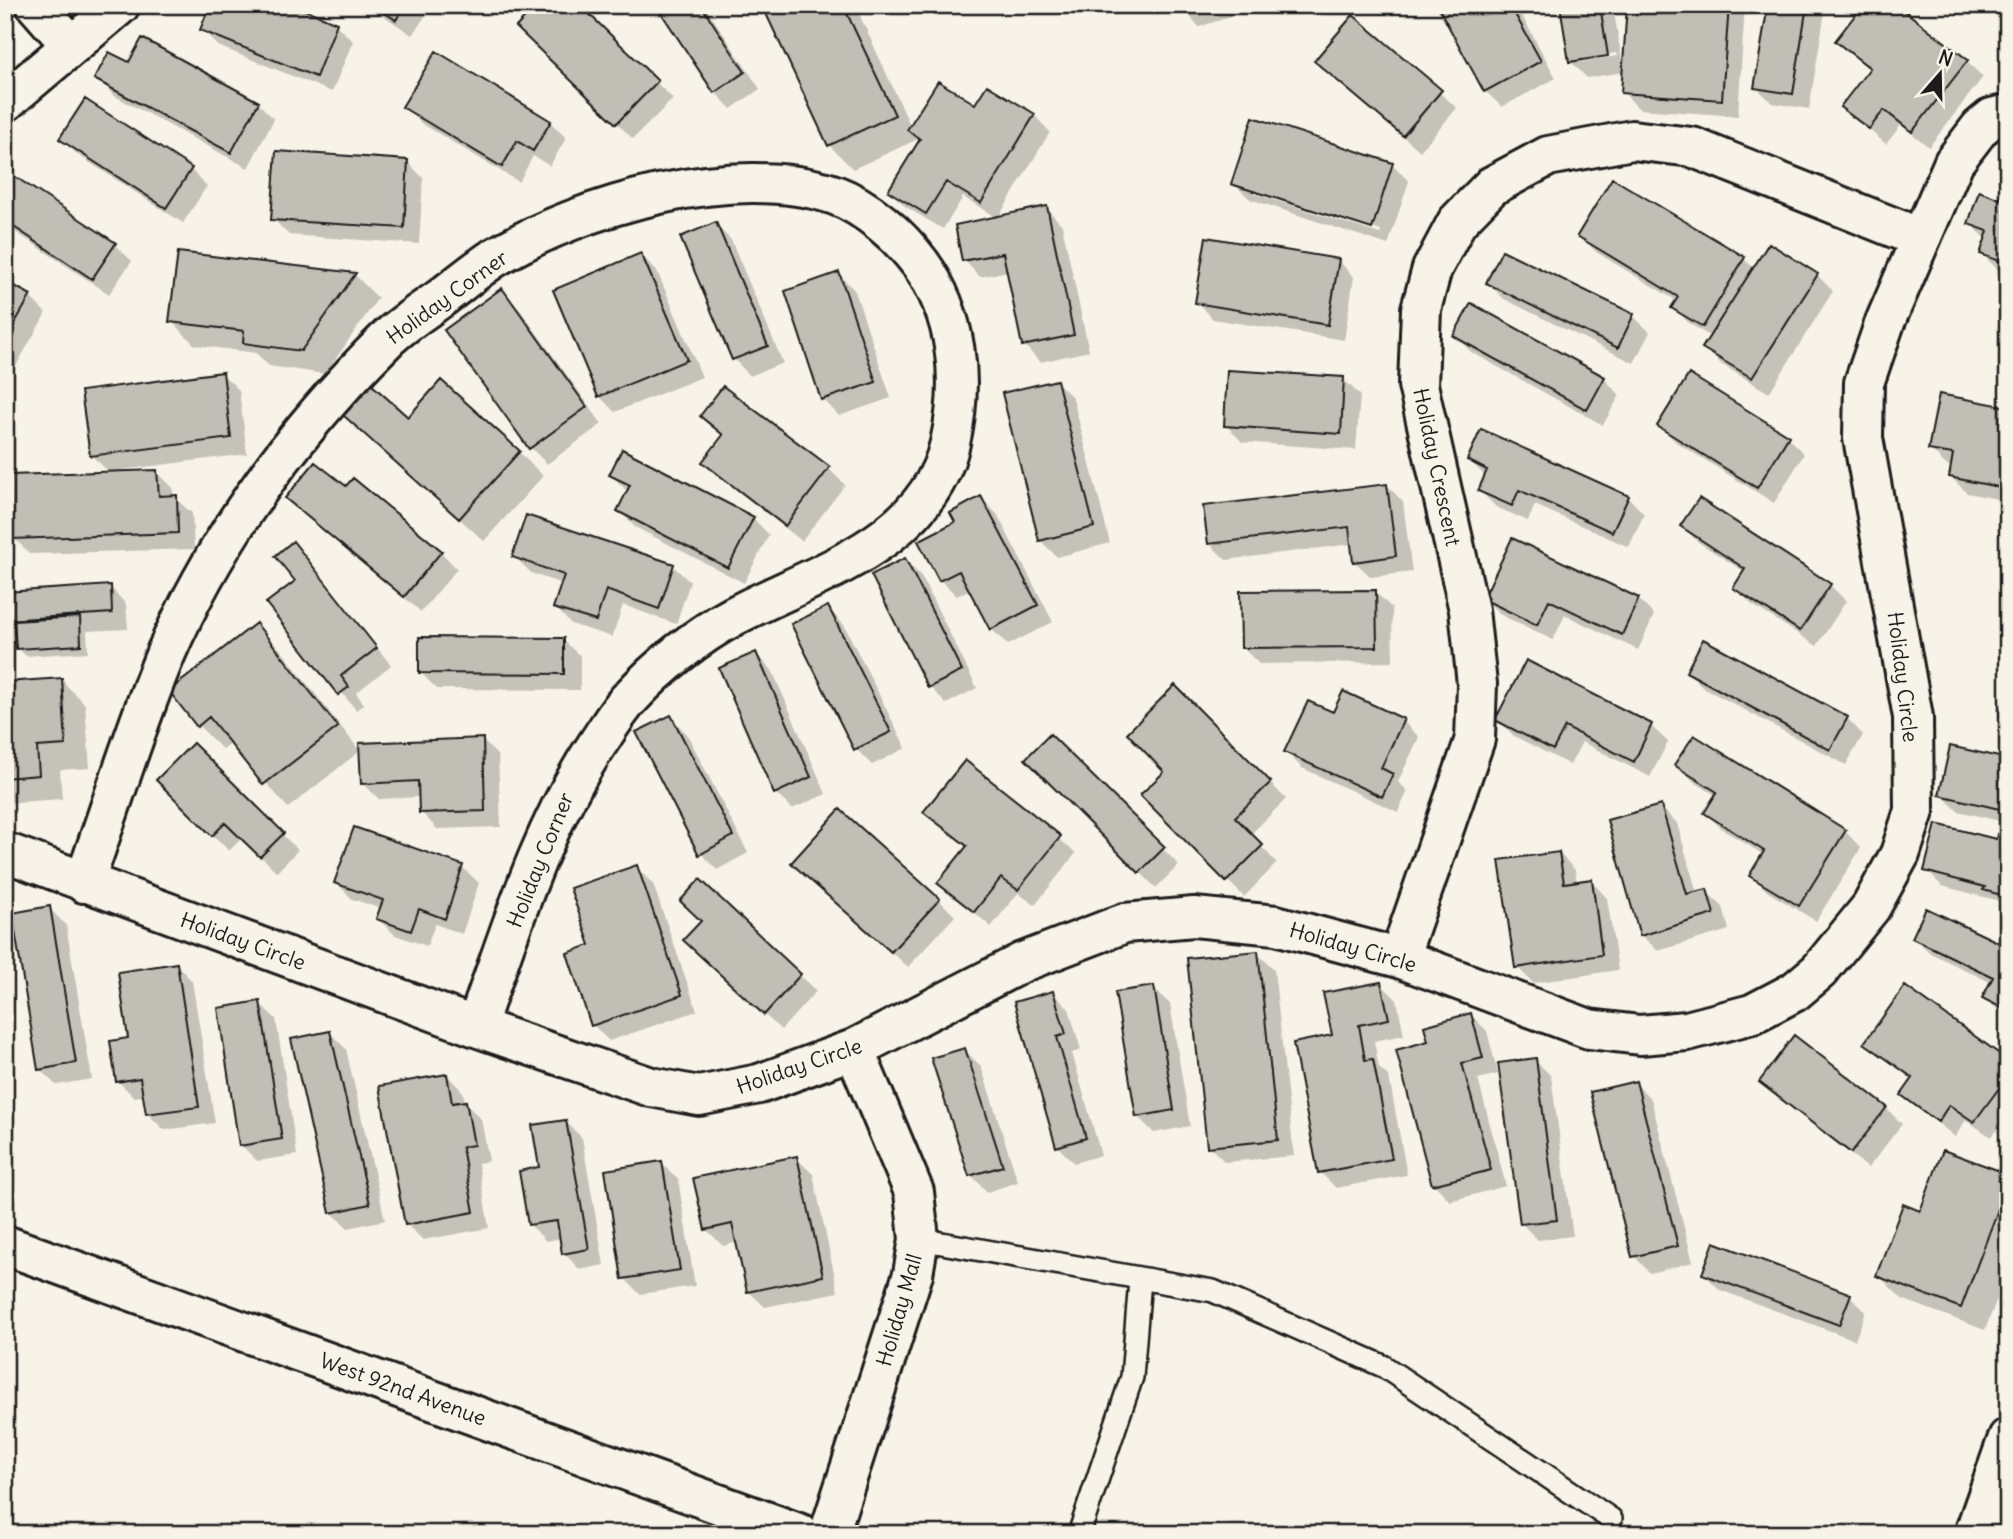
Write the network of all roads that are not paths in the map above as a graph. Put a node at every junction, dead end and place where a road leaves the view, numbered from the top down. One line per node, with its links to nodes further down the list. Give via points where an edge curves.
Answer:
1 (36, 5): 3 (street)
2 (120, 5): 3 (street)
3 (71, 45): 4 (street)
4 (5, 102)
5 (2008, 114): 6 (street, Holiday Circle, via 1992,118 1980,128 1954,162)
6 (1920, 238): 9 (street, Holiday Circle, via 1864,383 1863,438 1909,681 1913,731 1913,811 1900,854 1871,907 1819,971 1794,992 1752,1014 1687,1031 1640,1035 1589,1029); 9 (street, Holiday Crescent, via 1692,147 1632,140 1548,156 1492,186 1457,222 1432,269 1421,309 1418,385 1469,610 1477,684 1475,739)
7 (5, 852): 8 (street, Holiday Circle)
8 (84, 883): 10 (street, Holiday Circle); 10 (street, Holiday Corner, via 166,654 206,572 271,469 309,421 393,333 495,258 578,218 672,192 740,184 794,185 837,196 861,208 909,247 935,283 951,322 957,396 950,446 939,474 923,503 887,538 729,619 625,702 570,785 537,856)
9 (1399, 958): 11 (street, Holiday Circle, via 1276,925 1194,916 1125,923 1023,962)
10 (476, 1027): 11 (street, Holiday Circle, via 651,1087 699,1096 759,1084)
11 (854, 1049): 12 (street, Holiday Mall, via 914,1192)
12 (919, 1239): 14 (lane); 18 (street, Holiday Mall, via 913,1274)
13 (5, 1245): 17 (street, West 92nd Avenue)
14 (1140, 1280): 16 (lane, via 1213,1291 1383,1366); 19 (lane, via 1132,1377)
15 (2008, 1437): 20 (street)
16 (1611, 1519)
17 (801, 1534)
18 (829, 1534)
19 (1079, 1534)
20 (1974, 1534)

